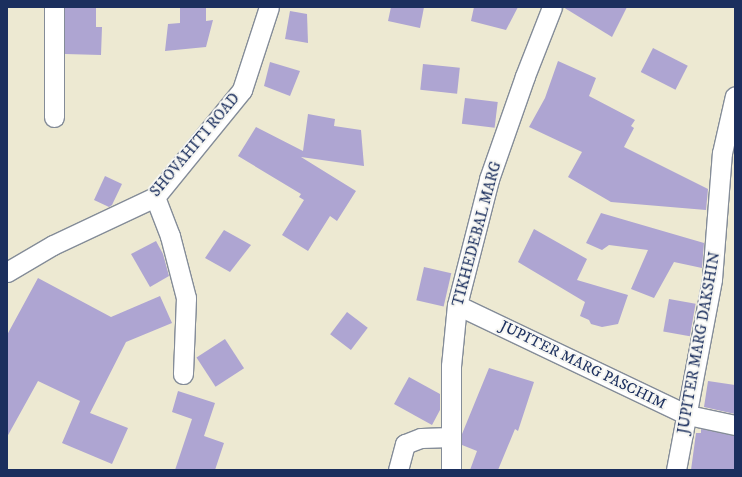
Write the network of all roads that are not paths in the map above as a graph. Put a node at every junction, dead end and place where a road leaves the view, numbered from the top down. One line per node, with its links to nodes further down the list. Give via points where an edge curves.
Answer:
1 (54, 7): 5 (street)
2 (269, 7): 6 (street, SHOVAHITI ROAD, via 242,90)
3 (552, 7): 8 (street, TIKHEDEBAL MARG, via 525,76 490,180)
4 (735, 96): 10 (street, JUPITER MARG DAKSHIN, via 722,153 712,279)
5 (54, 117)
6 (155, 197): 7 (street, SHOVAHITI ROAD, via 53,244); 9 (street, via 170,236 186,298)
7 (8, 271)
8 (457, 305): 10 (street, JUPITER MARG PASCHIM); 12 (street, TIKHEDEBAL MARG, via 451,366)
9 (183, 374)
10 (688, 415): 11 (street, JUPITER MARG PASCHIM); 15 (street, JUPITER MARG DAKSHIN)
11 (735, 425)
12 (451, 437): 13 (street, via 422,438 405,444); 14 (street, TIKHEDEBAL MARG)
13 (398, 470)
14 (451, 470)
15 (676, 470)

